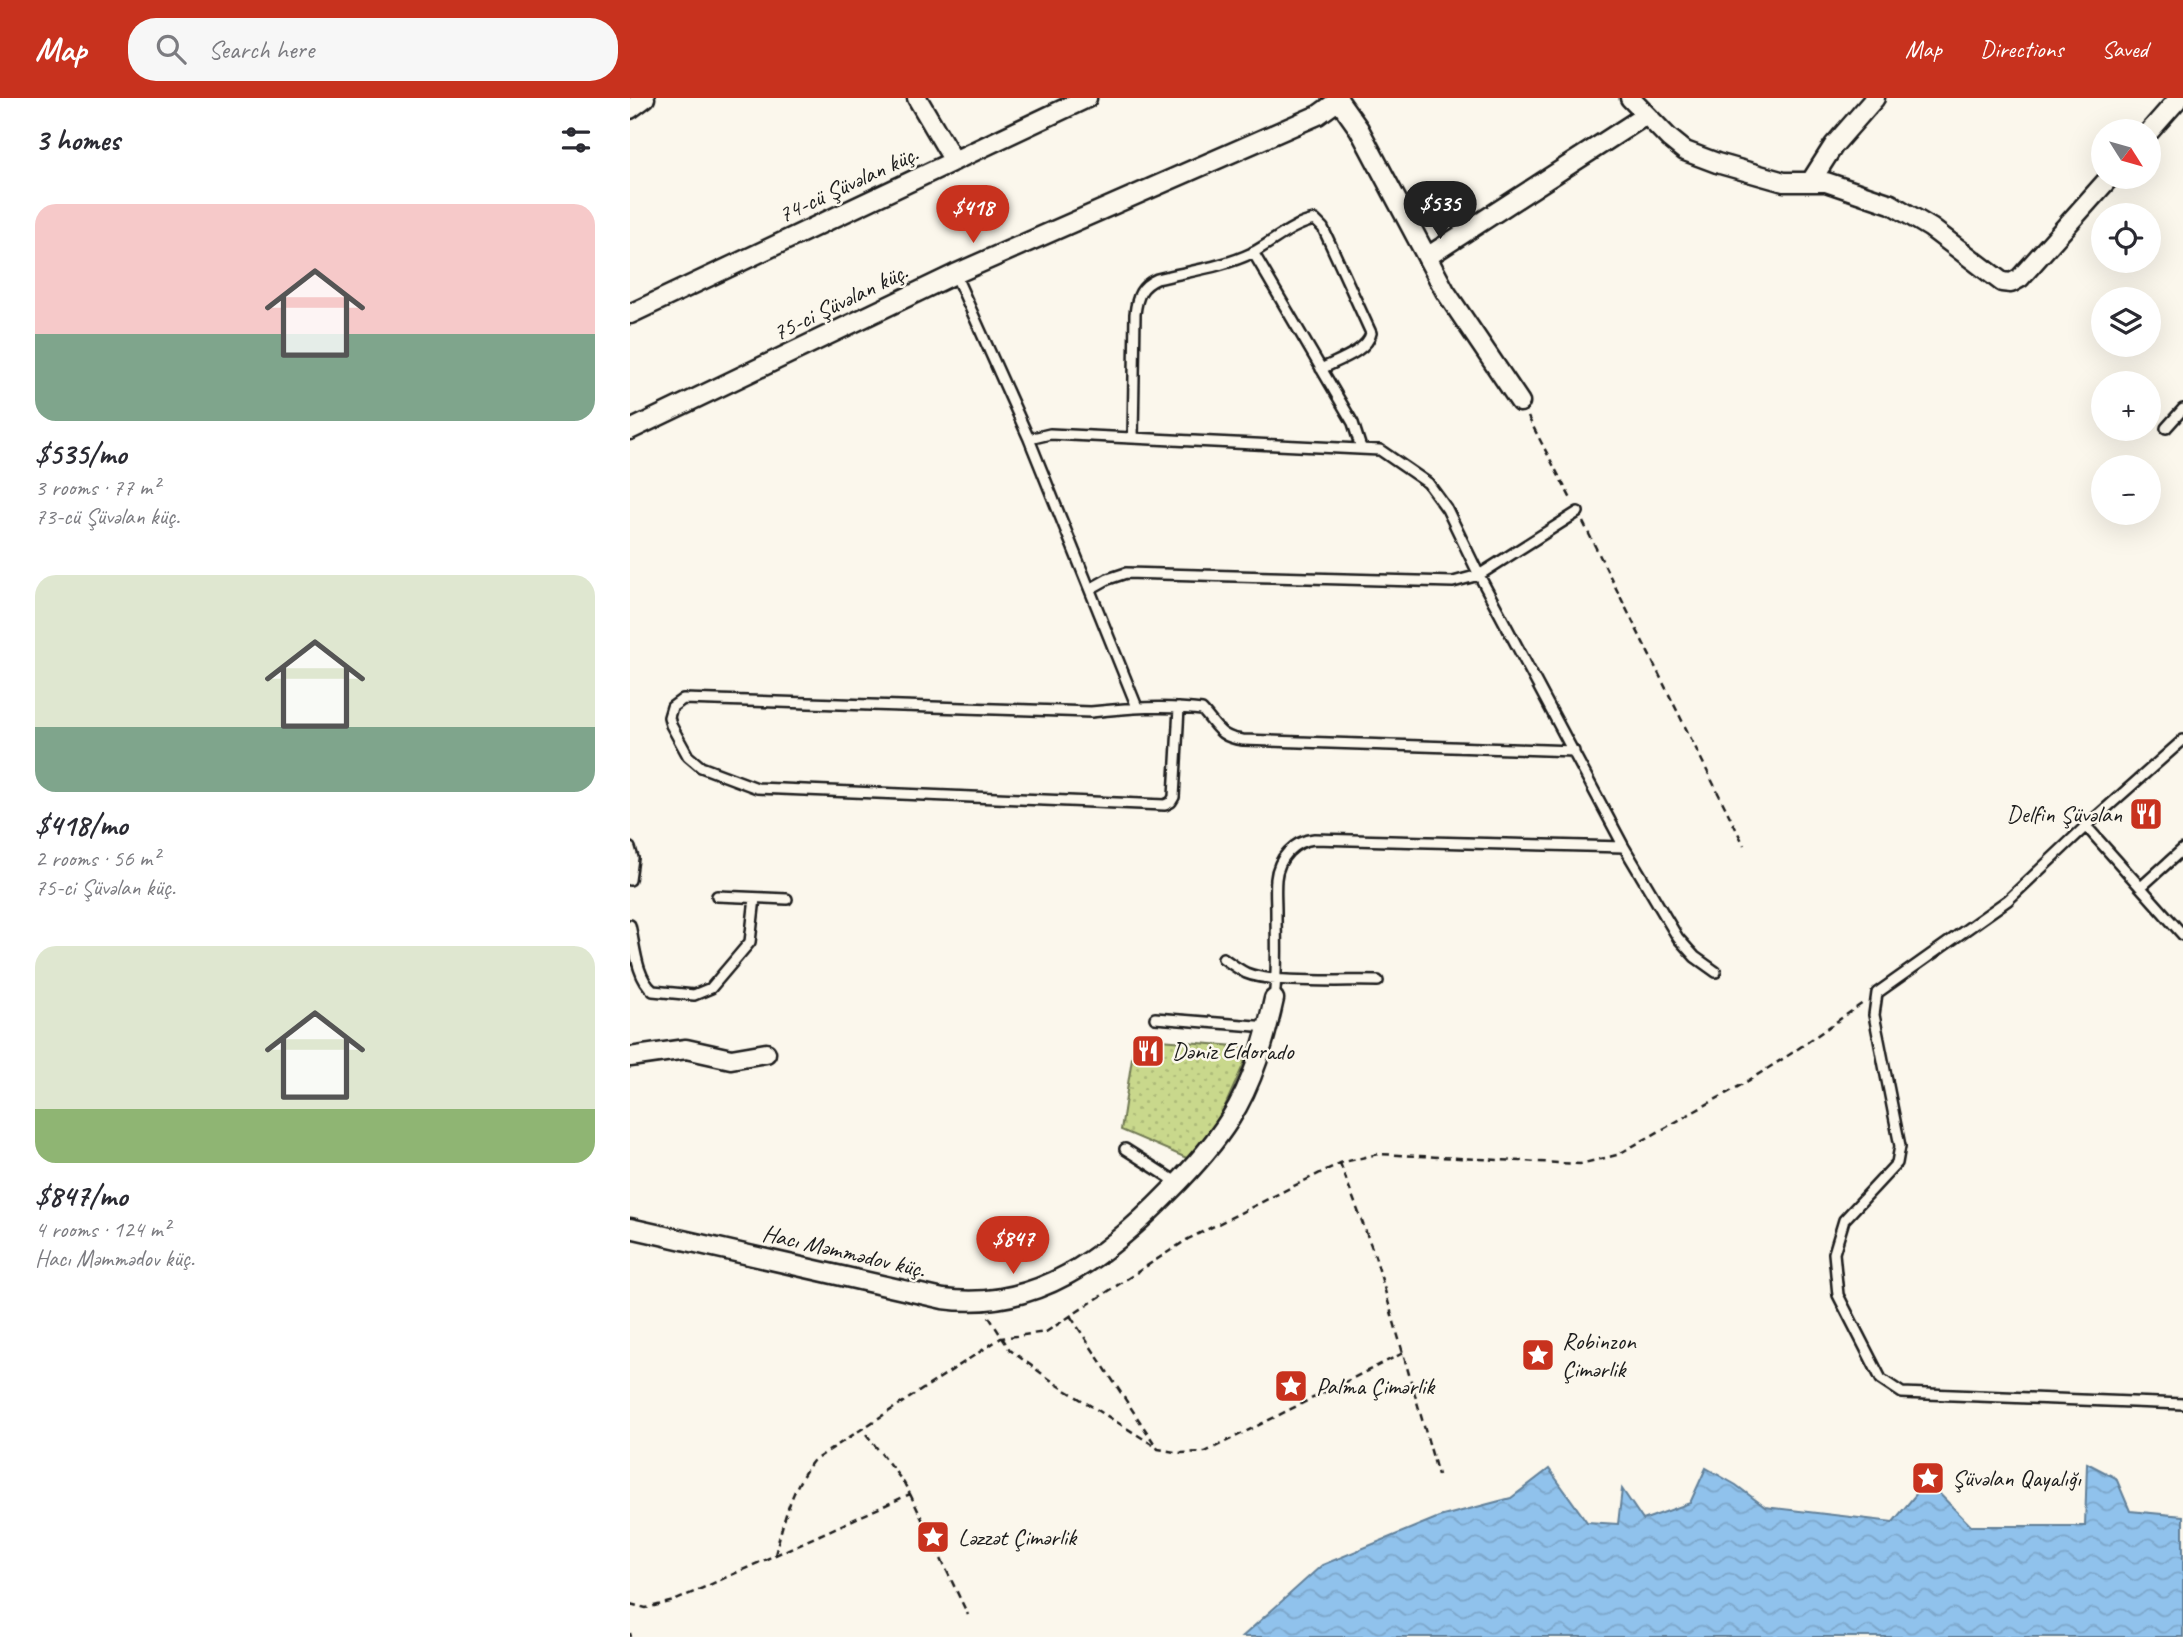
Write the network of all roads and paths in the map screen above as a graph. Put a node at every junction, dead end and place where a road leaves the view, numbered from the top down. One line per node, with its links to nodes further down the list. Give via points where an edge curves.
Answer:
1 (645, 98): 8 (street)
2 (917, 98): 11 (street)
3 (1087, 98): 11 (street, 74-cü Şüvəlan küç.)
4 (1630, 98): 9 (street)
5 (1875, 98): 12 (street, via 1834,145)
6 (2179, 98): 10 (street)
7 (1338, 99): 15 (street); 16 (street, 75-ci Şüvəlan küç., via 1318,115)
8 (630, 109)
9 (1646, 116): 12 (street, via 1675,144 1696,155 1784,182); 15 (street)
10 (2160, 119)
11 (954, 161): 17 (street, 74-cü Şüvəlan küç.)
12 (1811, 181): 13 (street, via 1891,204 1931,228 1995,278 2011,283 2029,269)
13 (2099, 189)
14 (1252, 252): 18 (lane); 18 (lane, via 1304,222 1315,220 1323,228 1371,333 1364,346); 23 (lane, via 1157,279 1141,290 1135,314)
15 (1427, 257): 19 (street)
16 (954, 274): 22 (street, 75-ci Şüvəlan küç.); 24 (lane)
17 (630, 314)
18 (1321, 369): 25 (lane, via 1353,423)
19 (1520, 402): 26 (path)
20 (2183, 409): 21 (lane)
21 (2166, 428)
22 (630, 429)
23 (1133, 438): 24 (lane, via 1050,435); 25 (lane)
24 (1029, 439): 28 (lane)
25 (1361, 448): 27 (lane, via 1380,450 1428,483 1447,509)
26 (1578, 512): 27 (lane); 34 (path)
27 (1479, 575): 28 (lane, via 1439,583 1126,573); 32 (lane)
28 (1090, 589): 29 (lane)
29 (1137, 707): 30 (lane); 30 (lane, via 1091,712 683,699 669,716 693,762 757,788 1166,805 1174,797)
30 (1179, 708): 32 (lane, via 1202,710 1230,739)
31 (2183, 740): 33 (lane)
32 (1574, 751): 35 (lane)
33 (2086, 826): 39 (lane); 49 (lane, via 2008,900)
34 (1744, 845)
35 (1624, 847): 46 (lane, via 1678,938); 47 (lane, via 1302,840 1282,862 1276,878)
36 (630, 848): 38 (lane)
37 (2183, 849): 39 (lane)
38 (630, 880)
39 (2141, 887): 44 (lane)
40 (717, 896): 41 (lane)
41 (755, 898): 42 (lane); 43 (lane, via 746,949 711,988 694,995 648,987)
42 (787, 899)
43 (630, 925)
44 (2183, 935)
45 (1223, 958): 47 (lane, via 1245,973)
46 (1716, 972)
47 (1277, 978): 48 (lane); 50 (lane)
48 (1378, 981)
49 (1877, 993): 56 (path, via 1753,1077 1617,1155 1580,1164 1378,1154); 63 (lane, via 1874,1015 1900,1146 1897,1163 1844,1220 1833,1253 1838,1295 1881,1379 1902,1394)
50 (1274, 999): 52 (street, Hacı Məmmədov küç.)
51 (1155, 1018): 52 (lane)
52 (1268, 1027): 57 (street, Hacı Məmmədov küç., via 1254,1071 1230,1119)
53 (766, 1053): 54 (street, via 732,1059 679,1049)
54 (630, 1057)
55 (1125, 1149): 57 (lane)
56 (1340, 1163): 60 (path, via 1188,1239); 62 (path)
57 (1178, 1183): 59 (street, Hacı Məmmədov küç., via 1122,1238 1088,1263 1040,1288)
58 (630, 1228): 59 (street, Hacı Məmmədov küç., via 943,1299)
59 (980, 1302): 61 (path)
60 (1070, 1317): 61 (path, via 1046,1332); 65 (path)
61 (1001, 1338): 64 (path); 65 (path, via 1056,1384)
62 (1404, 1353): 65 (path, via 1205,1452); 66 (path)
63 (2183, 1404)
64 (863, 1429): 67 (path); 68 (path, via 813,1461 800,1476)
65 (1158, 1448)
66 (1438, 1475)
67 (910, 1494): 68 (path); 70 (path)
68 (775, 1555): 69 (path, via 659,1606)
69 (630, 1604)
70 (968, 1615)

